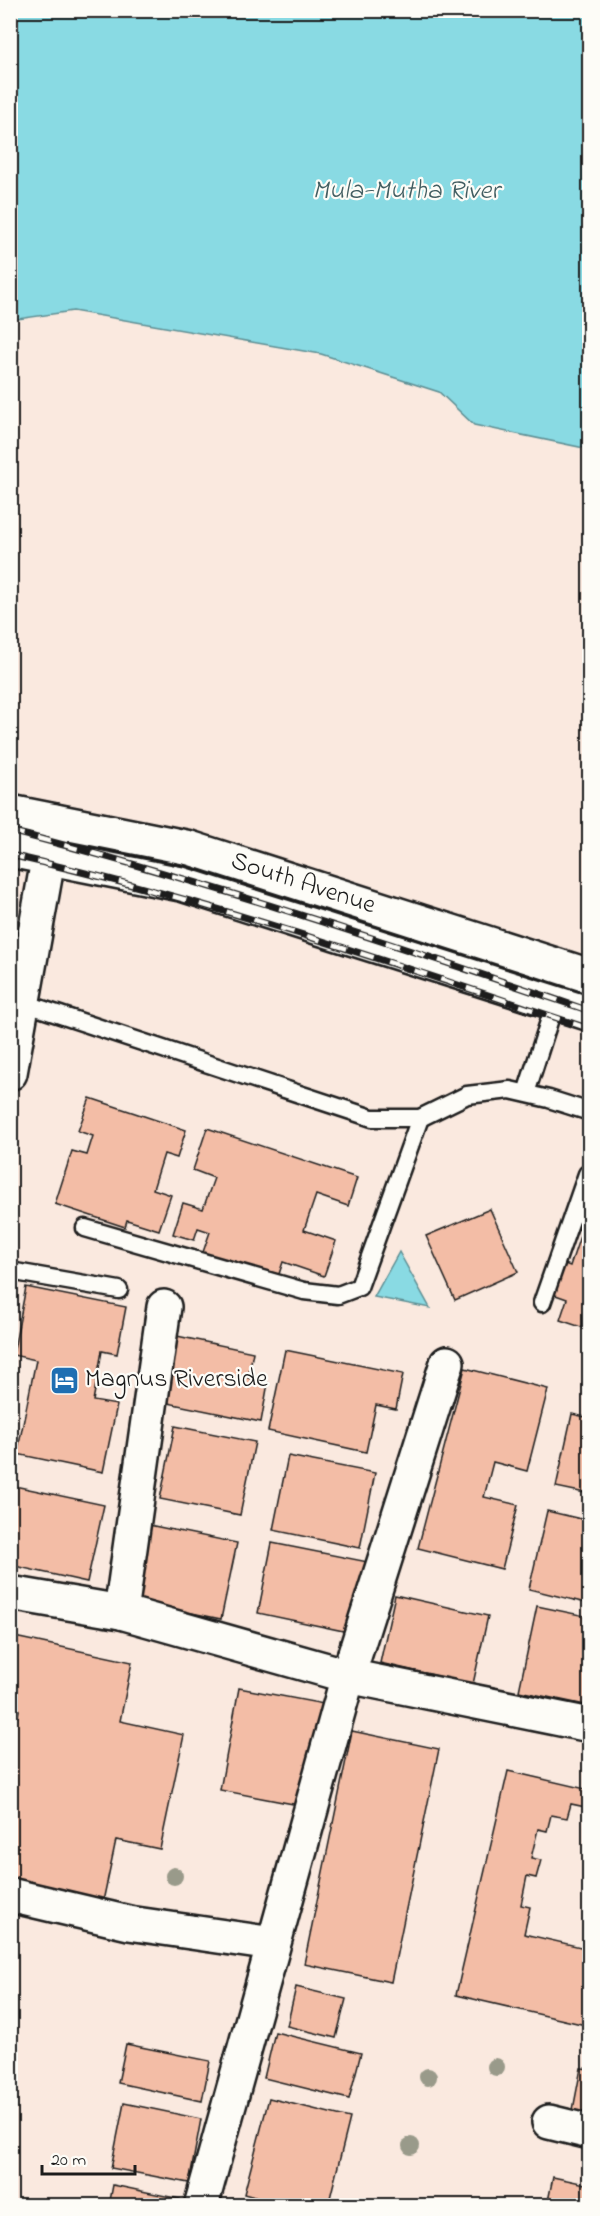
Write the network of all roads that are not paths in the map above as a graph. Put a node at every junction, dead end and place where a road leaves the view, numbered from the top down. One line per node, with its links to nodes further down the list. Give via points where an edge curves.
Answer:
1 (10, 812): 2 (street, South Avenue)
2 (55, 821): 4 (street); 5 (street, South Avenue, via 190,848)
3 (10, 850): 4 (street, South Avenue)
4 (47, 857): 6 (street); 7 (street, South Avenue, via 181,884)
5 (590, 976)
6 (17, 1001): 9 (street); 12 (lane, via 372,1118)
7 (555, 1003): 8 (street, South Avenue); 10 (lane)
8 (590, 1014)
9 (10, 1073)
10 (526, 1093): 11 (lane); 12 (lane, via 510,1090 467,1095)
11 (590, 1112)
12 (420, 1118): 14 (lane, via 359,1287 338,1295 270,1282)
13 (590, 1175): 17 (lane, via 587,1174)
14 (85, 1228)
15 (10, 1271): 16 (lane)
16 (119, 1290)
17 (542, 1303)
18 (164, 1307): 21 (street)
19 (447, 1363): 22 (street)
20 (10, 1593): 21 (street)
21 (121, 1612): 22 (street)
22 (348, 1676): 23 (street); 25 (street)
23 (590, 1725)
24 (10, 1895): 25 (street, via 129,1923)
25 (273, 1944): 28 (street)
26 (549, 2122): 27 (street)
27 (590, 2132)
28 (201, 2205)

